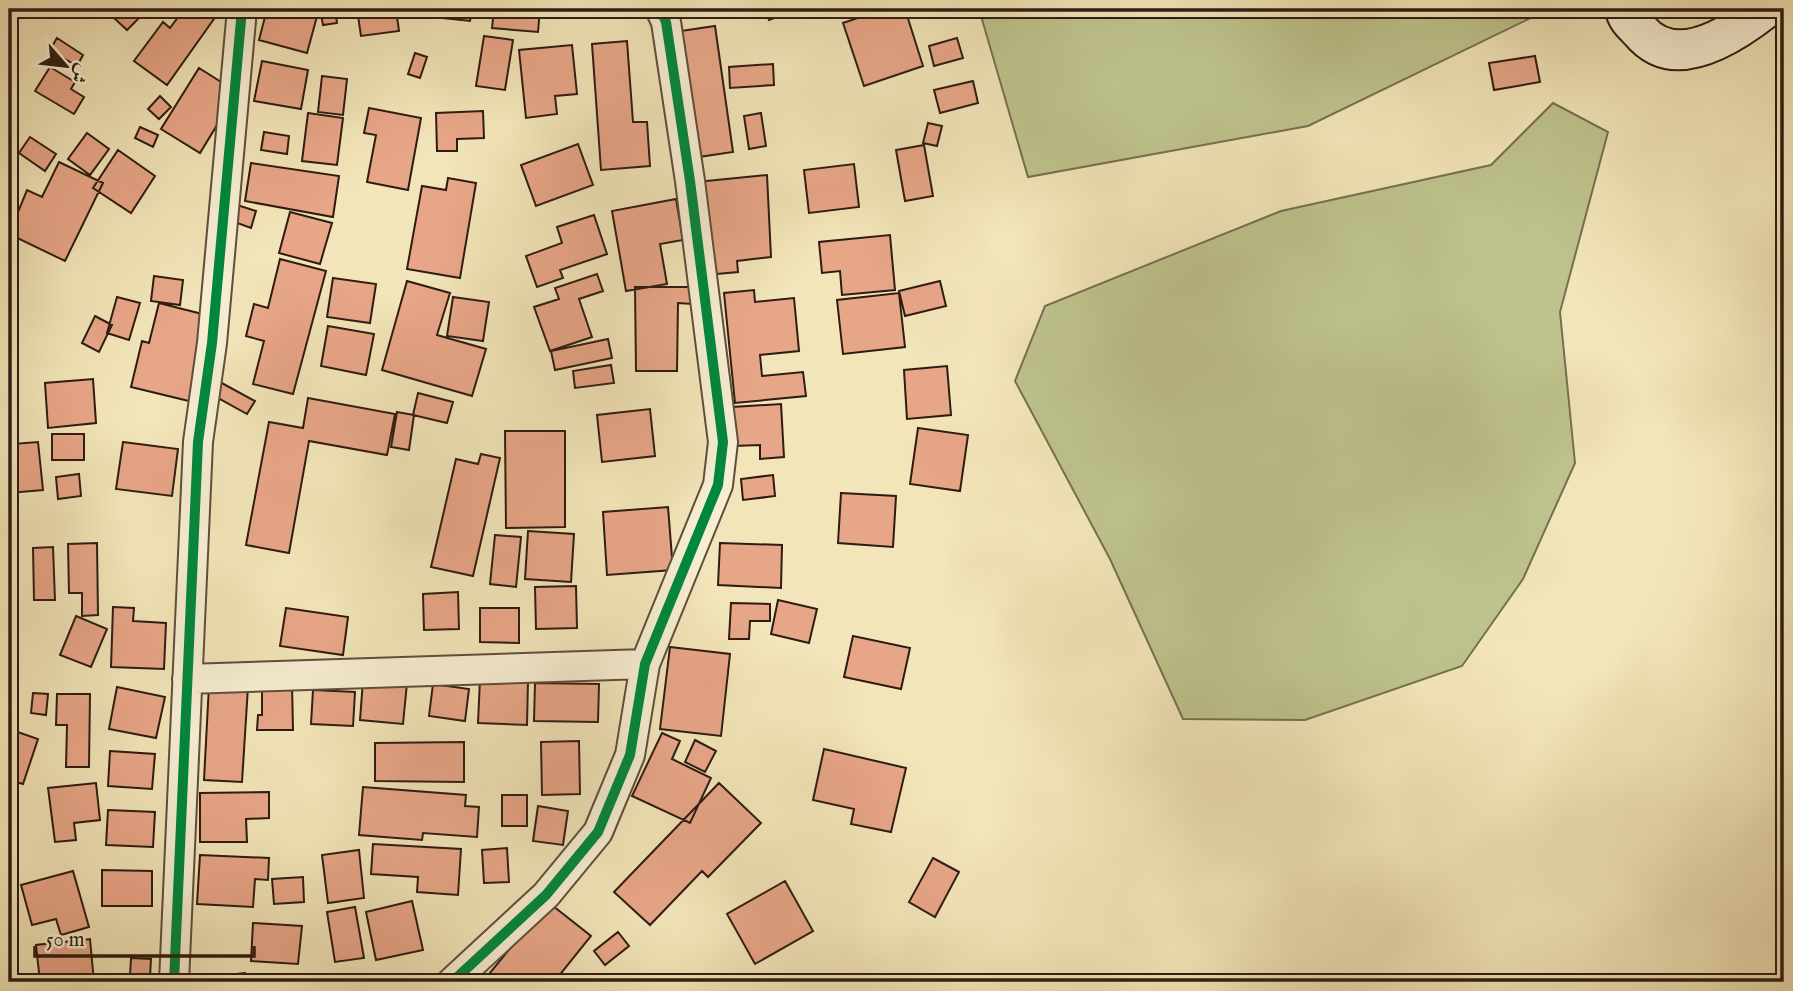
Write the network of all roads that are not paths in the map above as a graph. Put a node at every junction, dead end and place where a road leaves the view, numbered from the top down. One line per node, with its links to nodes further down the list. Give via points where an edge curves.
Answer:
1 (242, 9): 6 (street, via 212,342 198,442)
2 (660, 9): 5 (street, via 666,22 690,181 723,442 718,485)
3 (1625, 9): 4 (main road, via 1645,37 1669,50 1702,46 1736,31)
4 (1765, 9)
5 (645, 664): 6 (street); 8 (street, via 630,755 598,832 546,895)
6 (187, 679): 7 (street)
7 (174, 982)
8 (452, 982)

